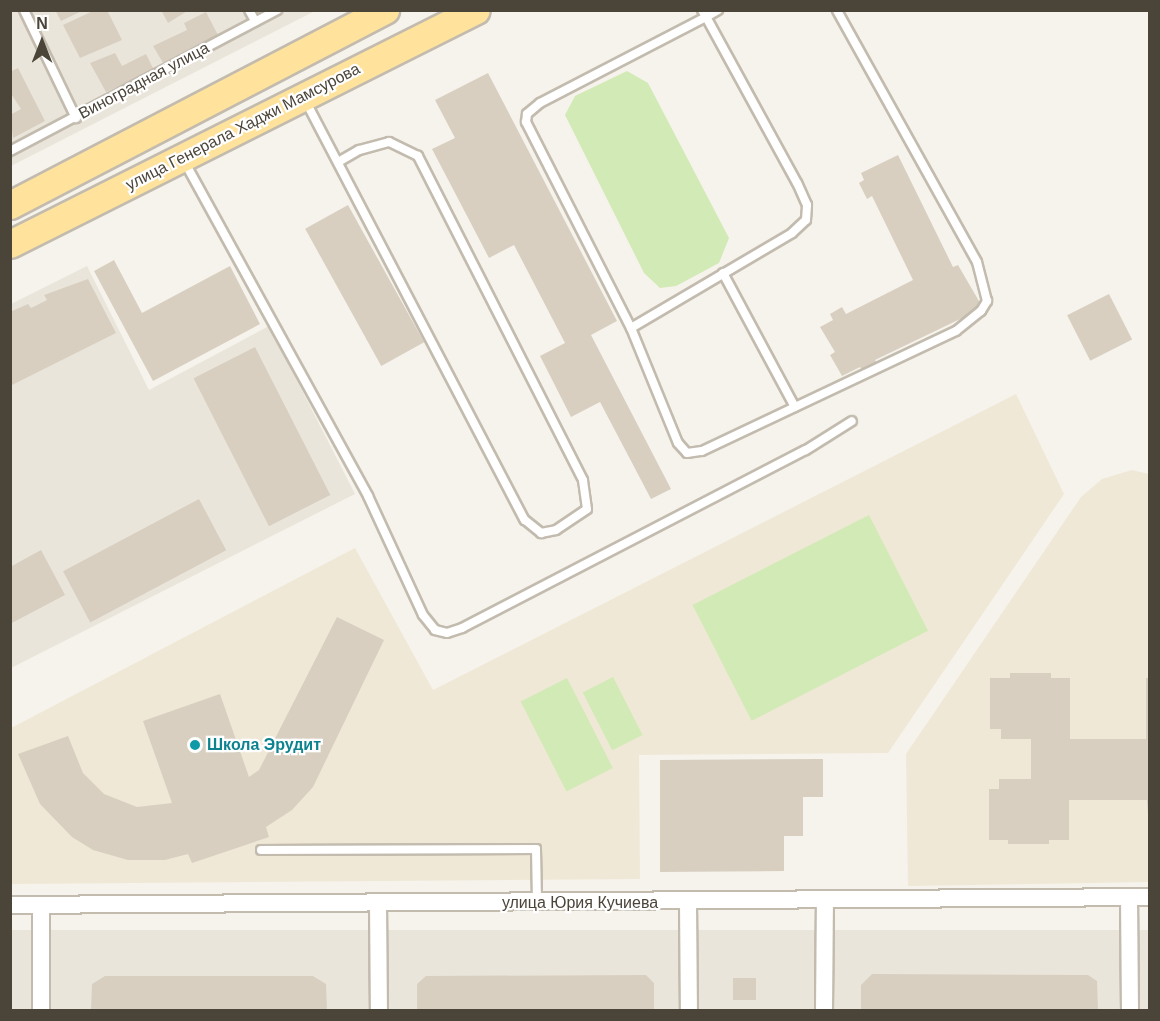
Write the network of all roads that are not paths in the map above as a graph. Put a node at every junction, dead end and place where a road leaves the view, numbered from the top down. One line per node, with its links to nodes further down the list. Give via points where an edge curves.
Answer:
1 (24, 10): 11 (lane)
2 (249, 10): 9 (lane)
3 (277, 10): 9 (lane, Виноградная улица)
4 (386, 10): 15 (main road)
5 (476, 10): 10 (main road, улица Генерала Хаджи Мамсурова)
6 (718, 10): 8 (lane)
7 (837, 10): 19 (lane, via 977,262 987,301 981,311 956,331)
8 (704, 14): 17 (lane, via 807,205 806,220 792,233); 18 (lane, via 540,103 527,114 530,133)
9 (255, 21): 11 (lane, Виноградная улица)
10 (303, 97): 13 (main road, улица Генерала Хаджи Мамсурова); 14 (lane)
11 (76, 118): 12 (lane, Виноградная улица)
12 (10, 151)
13 (183, 158): 16 (main road, улица Генерала Хаджи Мамсурова); 20 (lane, via 368,496 423,615 435,630 447,633 462,628 806,450)
14 (340, 161): 14 (lane, via 525,520 541,533 556,530 587,509 583,480 418,156 389,142 359,150)
15 (10, 205)
16 (10, 244)
17 (723, 273): 18 (lane); 19 (lane)
18 (631, 328): 19 (lane, via 678,443 687,453 702,451)
19 (795, 407)
20 (852, 421)
21 (261, 850): 25 (lane, via 536,849)
22 (1129, 897): 23 (street, улица Юрия Кучиева); 24 (street, улица Юрия Кучиева); 34 (street)
23 (1149, 897)
24 (825, 901): 26 (street, улица Юрия Кучиева); 33 (street)
25 (537, 902): 26 (street, улица Юрия Кучиева); 28 (street, улица Юрия Кучиева)
26 (688, 903): 32 (street)
27 (41, 904): 28 (street, улица Юрия Кучиева); 29 (street, улица Юрия Кучиева); 30 (street)
28 (378, 904): 31 (street)
29 (10, 905)
30 (41, 1011)
31 (379, 1011)
32 (689, 1011)
33 (824, 1011)
34 (1130, 1011)

